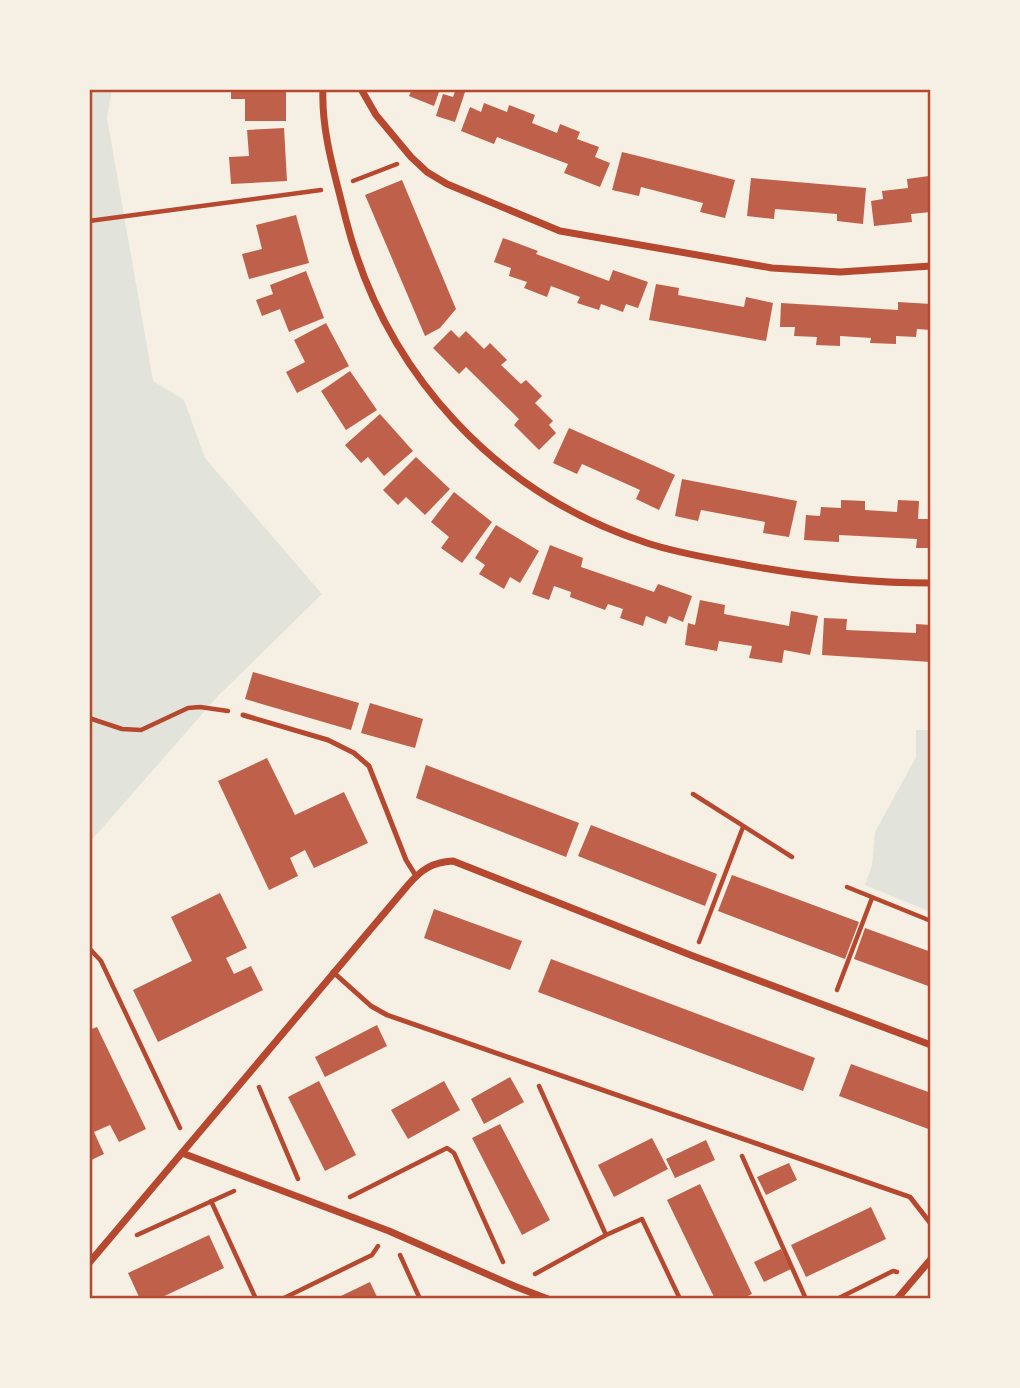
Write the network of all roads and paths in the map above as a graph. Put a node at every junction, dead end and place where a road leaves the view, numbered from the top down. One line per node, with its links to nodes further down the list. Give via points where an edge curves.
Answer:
1 (323, 89): 4 (street, via 326,133)
2 (361, 89): 3 (street)
3 (411, 157): 4 (path); 6 (street, via 447,184 560,231 772,268 839,272)
4 (338, 187): 5 (path); 7 (street, via 372,296 413,372 470,438 542,494 624,535 683,552 823,577)
5 (89, 221)
6 (931, 266)
7 (931, 583)
8 (243, 715): 9 (path, via 188,708 141,730); 13 (lane, via 328,740 369,766)
9 (89, 718)
10 (693, 794): 11 (path)
11 (743, 827): 12 (path); 18 (path)
12 (792, 857)
13 (416, 876): 18 (street, via 436,863 453,861); 19 (street)
14 (847, 887): 15 (path)
15 (872, 898): 16 (path); 20 (path)
16 (931, 921)
17 (89, 948): 25 (path, via 101,961 180,1128)
18 (693, 956): 20 (street)
19 (333, 972): 22 (lane, via 387,1015); 23 (street)
20 (831, 1007): 21 (street)
21 (931, 1045)
22 (529, 1064): 24 (lane); 33 (path)
23 (251, 1069): 25 (street); 28 (path)
24 (733, 1135): 31 (lane, via 909,1197); 44 (path)
25 (194, 1139): 26 (street)
26 (182, 1153): 27 (street); 36 (street)
27 (254, 1182): 29 (path); 30 (street)
28 (300, 1182)
29 (211, 1201): 34 (path); 39 (path)
30 (326, 1209): 32 (street); 38 (path, via 447,1148 454,1153)
31 (931, 1224)
32 (389, 1231): 38 (street); 40 (path, via 372,1255); 41 (path)
33 (606, 1235): 38 (path); 43 (path, via 642,1219)
34 (135, 1236)
35 (931, 1259): 37 (street)
36 (89, 1263)
37 (914, 1279): 45 (path, via 894,1271); 46 (street)
38 (514, 1286): 42 (street)
39 (256, 1299)
40 (282, 1299)
41 (420, 1299)
42 (548, 1299)
43 (680, 1299)
44 (806, 1299)
45 (837, 1299)
46 (897, 1299)

